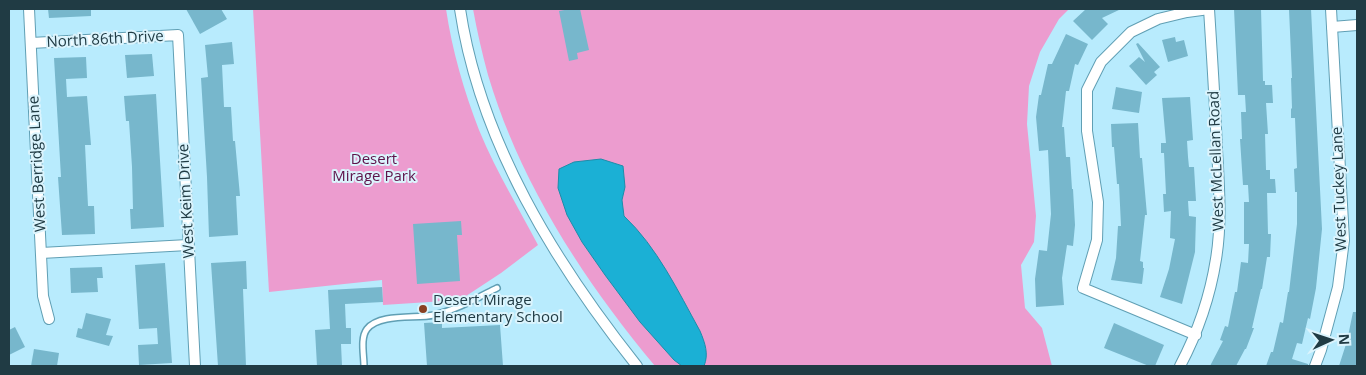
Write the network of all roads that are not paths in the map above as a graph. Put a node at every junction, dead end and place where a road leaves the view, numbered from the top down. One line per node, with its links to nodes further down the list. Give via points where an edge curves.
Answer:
1 (29, 9): 8 (street, West Berridge Lane)
2 (460, 9): 16 (street, via 484,103 523,193 575,282)
3 (1209, 9): 13 (street, West McLellan Road, via 1220,230 1212,280); 13 (street, via 1158,19 1131,32 1102,62 1088,90 1087,131 1098,202 1097,240 1082,288)
4 (1331, 9): 6 (street, West Tuckey Lane)
5 (1357, 25): 6 (street)
6 (1332, 26): 18 (street, West Tuckey Lane, via 1344,240 1338,287)
7 (178, 35): 8 (street, North 86th Drive); 9 (street, West Keim Drive)
8 (31, 43): 10 (street, West Berridge Lane)
9 (188, 245): 10 (street); 14 (street, West Keim Drive)
10 (41, 253): 12 (street, West Berridge Lane, via 43,296)
11 (497, 288): 15 (lane, via 433,315 376,322 367,329 364,340)
12 (49, 319)
13 (1196, 335): 17 (street, West McLellan Road)
14 (195, 366)
15 (364, 366)
16 (638, 366)
17 (1180, 366)
18 (1315, 366)

